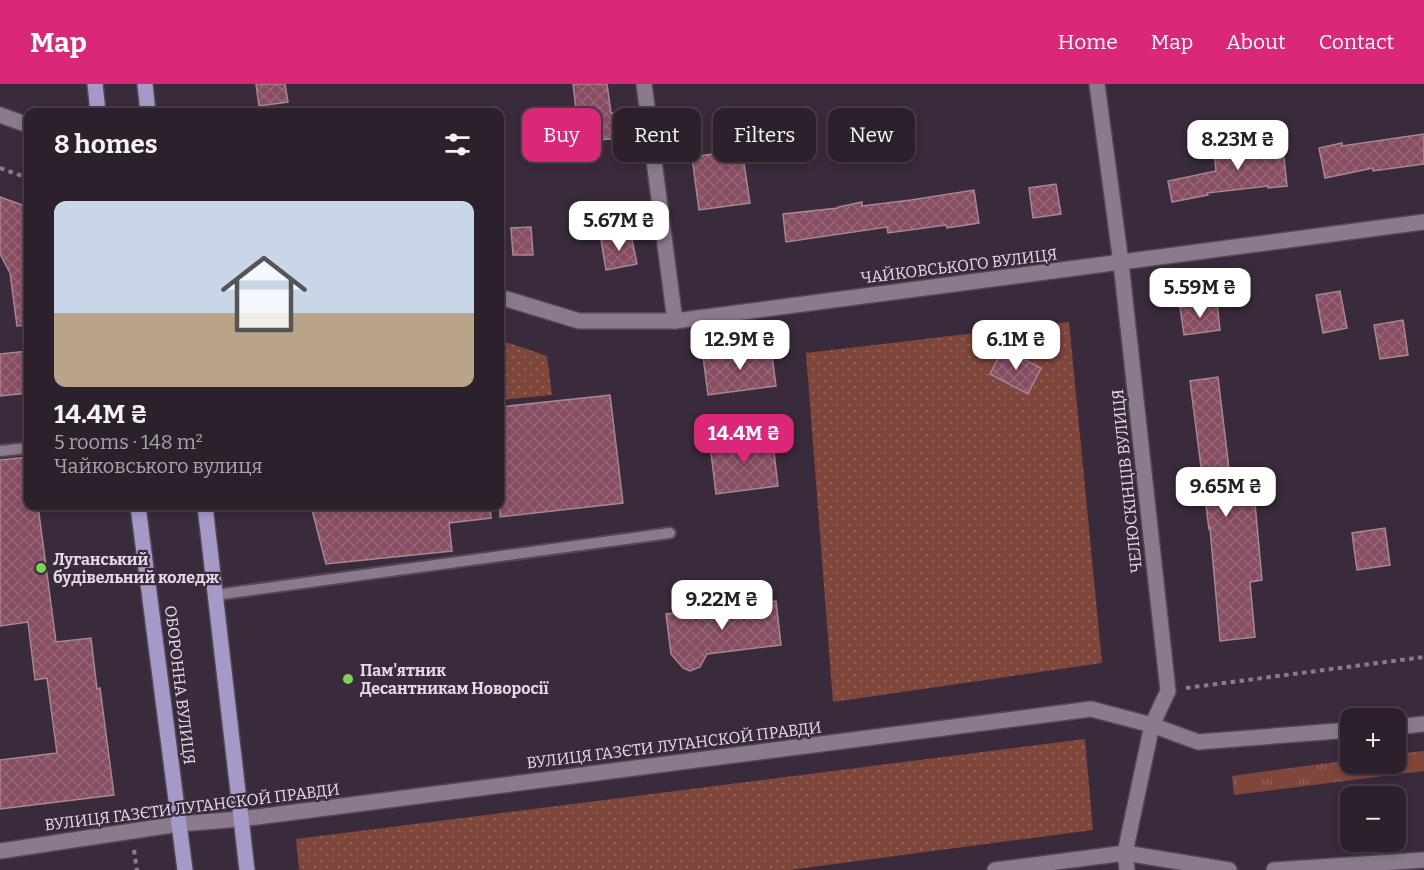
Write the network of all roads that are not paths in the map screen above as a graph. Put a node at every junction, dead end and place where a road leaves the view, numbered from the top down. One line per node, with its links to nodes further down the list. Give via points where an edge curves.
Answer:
1 (95, 84): 5 (main road)
2 (145, 84): 6 (main road)
3 (644, 84): 12 (street)
4 (1097, 84): 10 (street, ЧЕЛЮСКІНЦІВ ВУЛИЦЯ)
5 (98, 108)
6 (148, 108)
7 (0, 115): 8 (street)
8 (24, 124)
9 (1424, 222): 10 (street, ЧАЙКОВСЬКОГО ВУЛИЦЯ)
10 (1121, 263): 12 (street, ЧАЙКОВСЬКОГО ВУЛИЦЯ); 20 (street, ЧЕЛЮСКІНЦІВ ВУЛИЦЯ, via 1168,691)
11 (504, 298): 12 (street, ЧАЙКОВСЬКОГО ВУЛИЦЯ, via 579,321)
12 (675, 321)
13 (24, 448): 14 (lane)
14 (0, 451)
15 (139, 510): 24 (main road, ОБОРОННА ВУЛИЦЯ)
16 (205, 510): 18 (main road)
17 (670, 533): 18 (lane)
18 (215, 596): 23 (main road)
19 (1424, 724): 21 (street)
20 (1152, 725): 22 (street, ВУЛИЦЯ ГАЗЄТИ ЛУГАНСКОЙ ПРАВДИ, via 1198,742); 23 (street, ВУЛИЦЯ ГАЗЄТИ ЛУГАНСКОЙ ПРАВДИ, via 1091,709); 26 (street)
21 (1406, 726)
22 (1340, 731)
23 (241, 819): 24 (street, ВУЛИЦЯ ГАЗЄТИ ЛУГАНСКОЙ ПРАВДИ); 29 (main road)
24 (179, 824): 25 (street, ВУЛИЦЯ ГАЗЄТИ ЛУГАНСКОЙ ПРАВДИ); 28 (main road, ОБОРОННА ВУЛИЦЯ)
25 (0, 851)
26 (1125, 853): 30 (street); 31 (street); 32 (street)
27 (1424, 860): 33 (street)
28 (185, 870)
29 (247, 870)
30 (995, 870)
31 (1127, 870)
32 (1229, 870)
33 (1274, 870)

